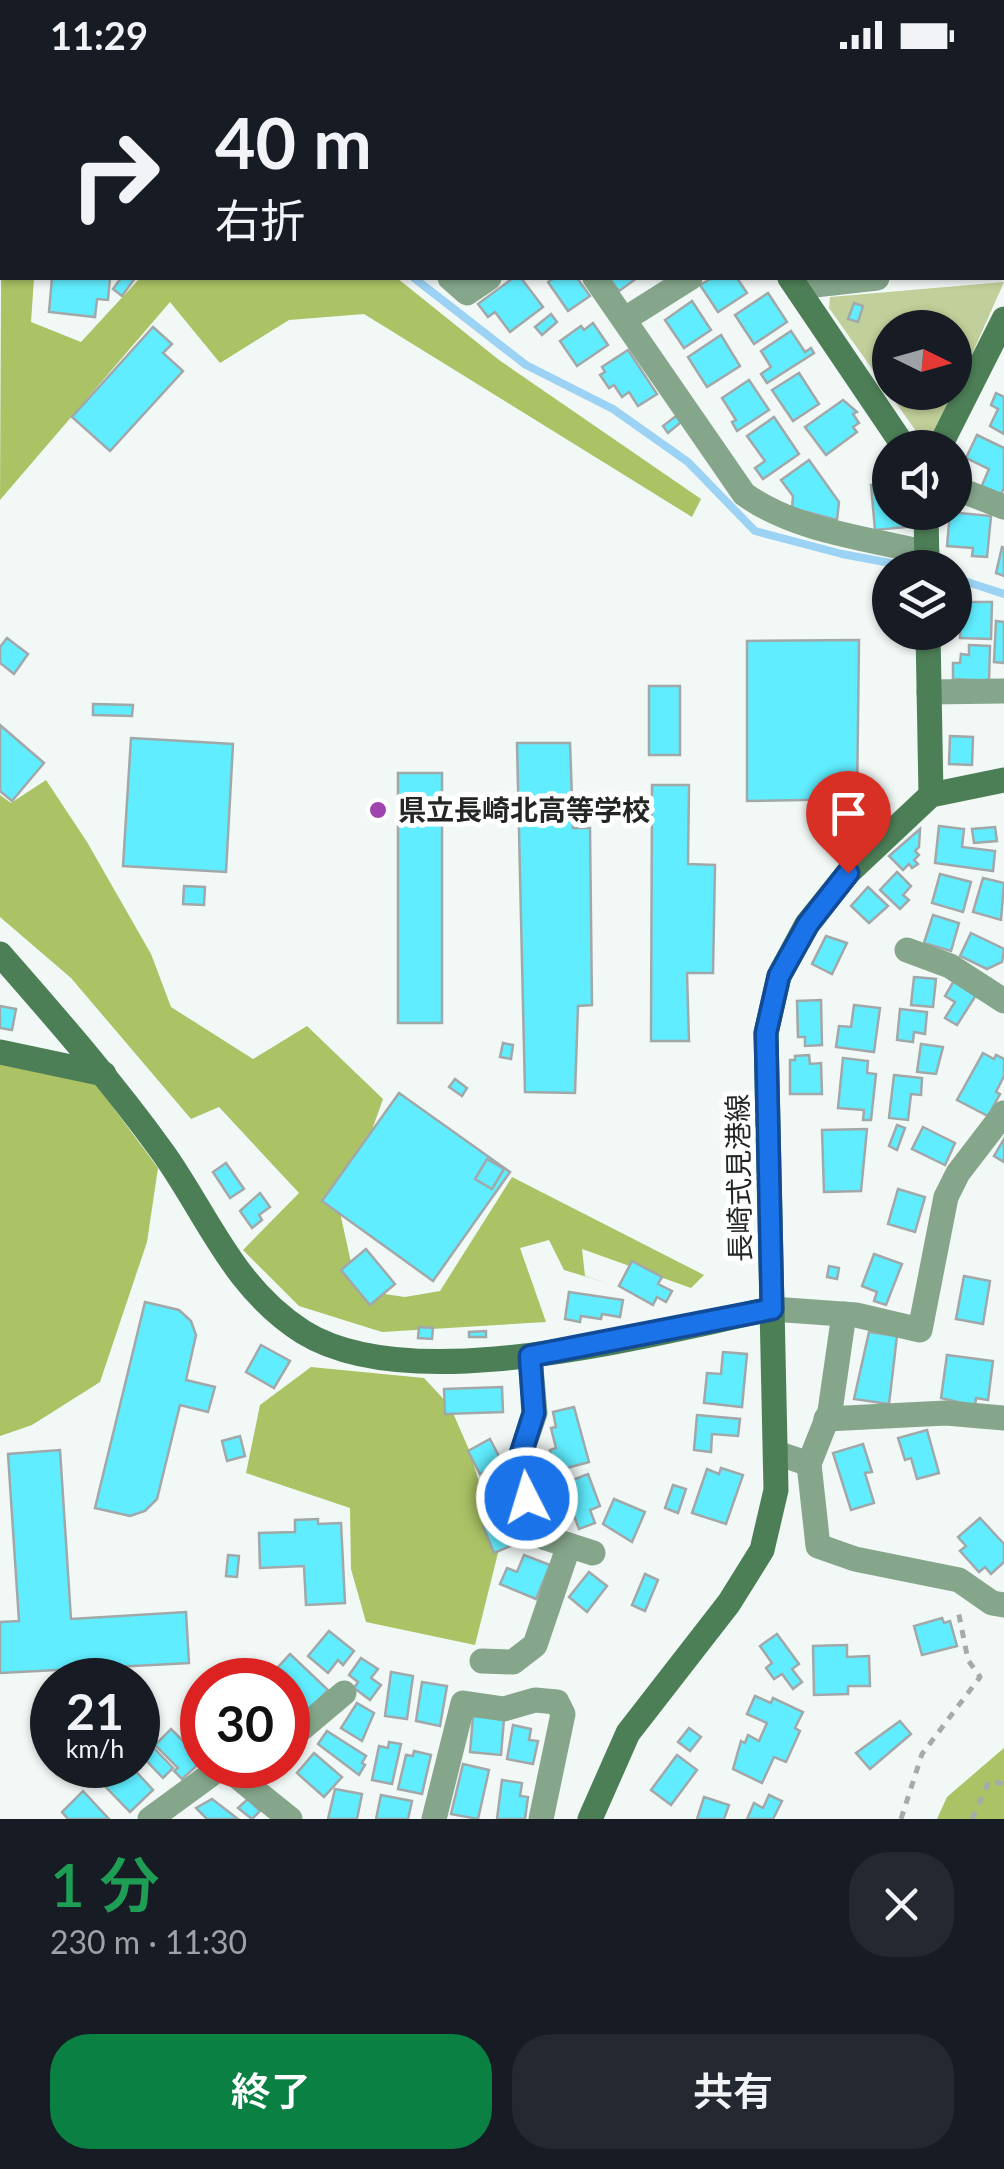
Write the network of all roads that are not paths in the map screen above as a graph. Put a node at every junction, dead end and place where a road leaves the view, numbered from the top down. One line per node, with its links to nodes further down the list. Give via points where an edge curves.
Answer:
1 (452, 280): 2 (street, via 467,294)
2 (486, 280)
3 (596, 280): 7 (street)
4 (687, 280): 7 (street)
5 (835, 280): 6 (street)
6 (793, 282): 9 (street)
7 (624, 320): 13 (street, via 744,494 767,510)
8 (1004, 320): 10 (street)
9 (893, 430)
10 (948, 430)
11 (972, 494): 12 (street)
12 (1004, 506)
13 (894, 550)
14 (928, 650): 16 (street)
15 (1004, 691): 16 (street)
16 (929, 692): 18 (street)
17 (1004, 780): 18 (street)
18 (931, 795): 25 (street, 長崎式見港線, via 848,873 779,976 766,1033)
19 (907, 950): 21 (street, via 950,966)
20 (0, 954): 23 (street)
21 (1004, 1000)
22 (0, 1052): 23 (street)
23 (104, 1074): 27 (street, via 167,1158 234,1268 304,1332 348,1352 429,1364)
24 (1004, 1113): 26 (street, via 946,1198 920,1330)
25 (772, 1309): 26 (street); 27 (street); 30 (street, 長崎式見港線)
26 (844, 1314): 29 (street)
27 (530, 1356): 33 (street, via 534,1413 518,1463 527,1498 543,1538 581,1549 535,1645 513,1662)
28 (1004, 1418): 29 (street, via 946,1413)
29 (826, 1419): 31 (street)
30 (777, 1453): 31 (street); 42 (street, 長崎式見港線, via 762,1550 730,1604 628,1733)
31 (809, 1464): 32 (street, via 818,1546 958,1580)
32 (1004, 1605)
33 (482, 1661)
34 (344, 1693): 35 (street)
35 (310, 1722)
36 (192, 1788): 38 (street)
37 (252, 1788): 39 (street)
38 (150, 1819)
39 (290, 1819)
40 (434, 1819): 41 (street, via 463,1702 504,1709 535,1700 556,1702 562,1714)
41 (541, 1819)
42 (590, 1819)

